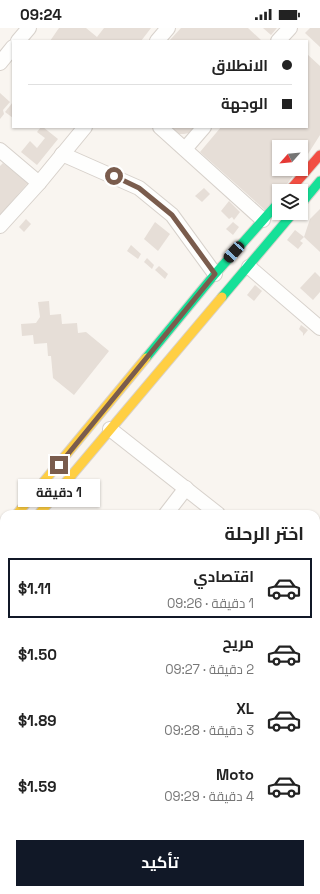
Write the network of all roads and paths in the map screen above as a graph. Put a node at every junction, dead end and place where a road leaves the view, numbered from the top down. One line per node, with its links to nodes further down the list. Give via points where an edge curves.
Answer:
1 (29, 28): 4 (street)
2 (168, 28): 5 (street)
3 (290, 28): 6 (street)
4 (19, 40)
5 (158, 40)
6 (279, 40)
7 (12, 48): 8 (street)
8 (0, 63)
9 (84, 128): 14 (street)
10 (161, 128): 12 (street)
11 (203, 128): 12 (street)
12 (185, 149): 21 (street)
13 (0, 150): 17 (street)
14 (62, 154): 17 (street); 25 (street, via 139,188 172,215)
15 (320, 155): 18 (street)
16 (320, 181): 19 (street)
17 (39, 183): 23 (street)
18 (295, 184)
19 (308, 196)
20 (272, 210): 21 (street)
21 (263, 220): 25 (street)
22 (288, 220): 24 (street)
23 (0, 226)
24 (249, 267): 26 (street); 27 (street)
25 (215, 274): 29 (street)
26 (320, 328)
27 (110, 429): 28 (street); 30 (street)
28 (186, 488): 31 (street); 32 (street)
29 (21, 510)
30 (42, 510)
31 (169, 510)
32 (213, 510)

